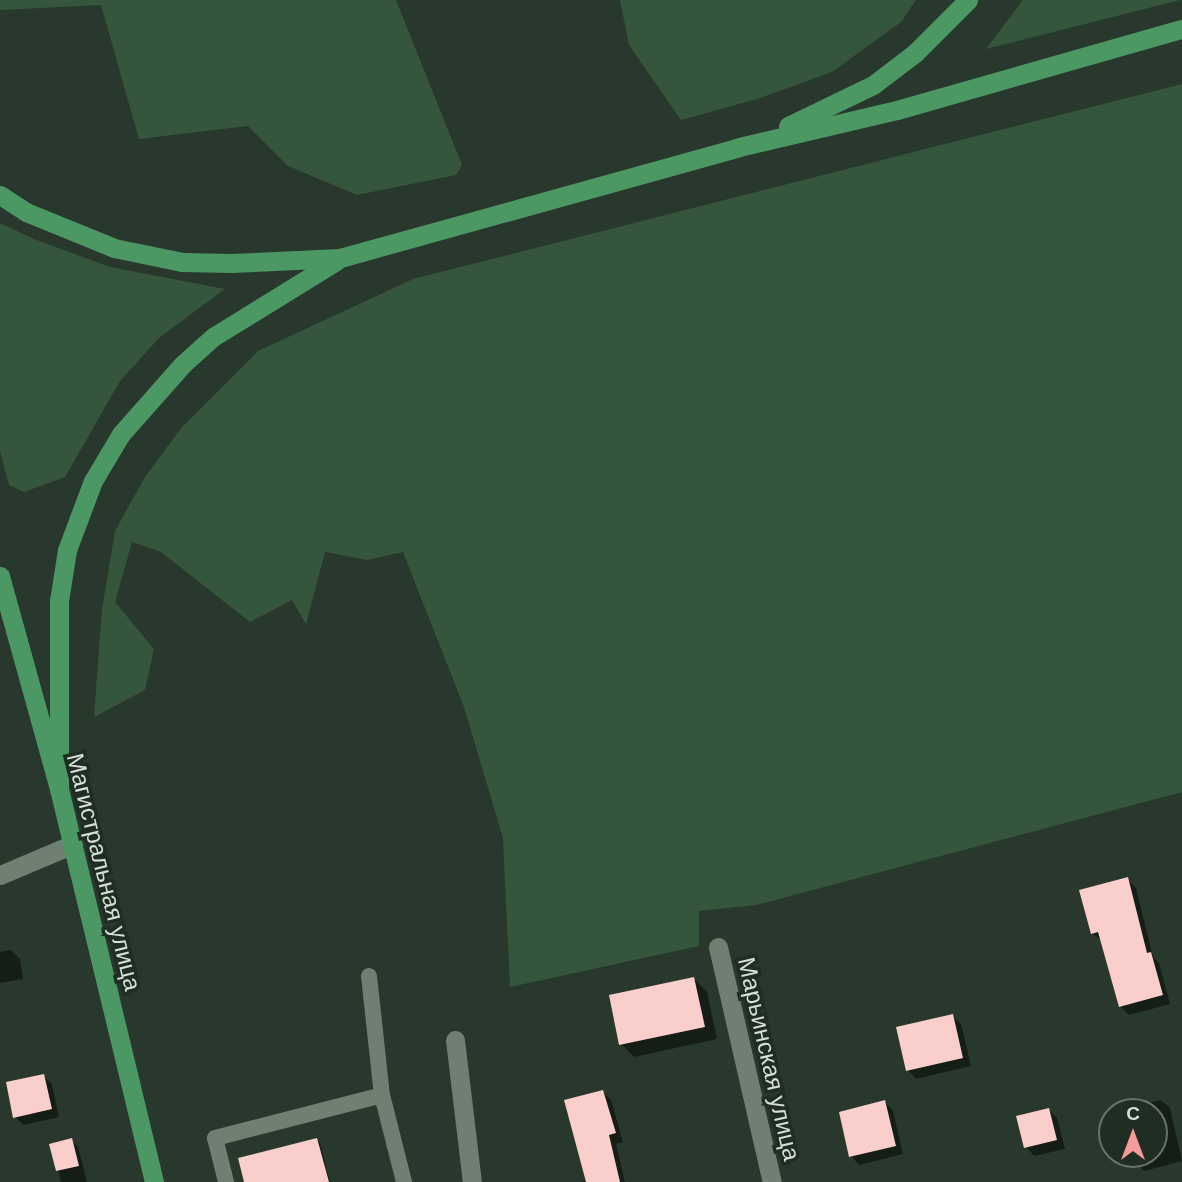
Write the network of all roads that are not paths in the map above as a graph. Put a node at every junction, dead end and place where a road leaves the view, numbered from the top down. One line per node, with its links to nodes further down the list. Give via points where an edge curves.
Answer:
1 (968, 0): 3 (main road, via 915,53 873,85)
2 (1182, 29): 3 (main road, via 897,110)
3 (739, 147): 5 (main road)
4 (0, 195): 5 (main road, via 26,212 114,248 182,262)
5 (340, 258): 7 (main road, via 213,337 183,364 121,434 93,481 67,551 59,601)
6 (0, 576): 7 (main road, Магистральная улица)
7 (60, 789): 8 (main road, Магистральная улица)
8 (73, 845): 9 (street); 14 (main road, Магистральная улица)
9 (0, 875)
10 (718, 947): 18 (street, Марьинская улица)
11 (369, 976): 13 (lane)
12 (455, 1040): 17 (street)
13 (382, 1095): 15 (lane, via 215,1138); 16 (lane)
14 (154, 1182)
15 (226, 1182)
16 (404, 1182)
17 (472, 1182)
18 (772, 1182)

